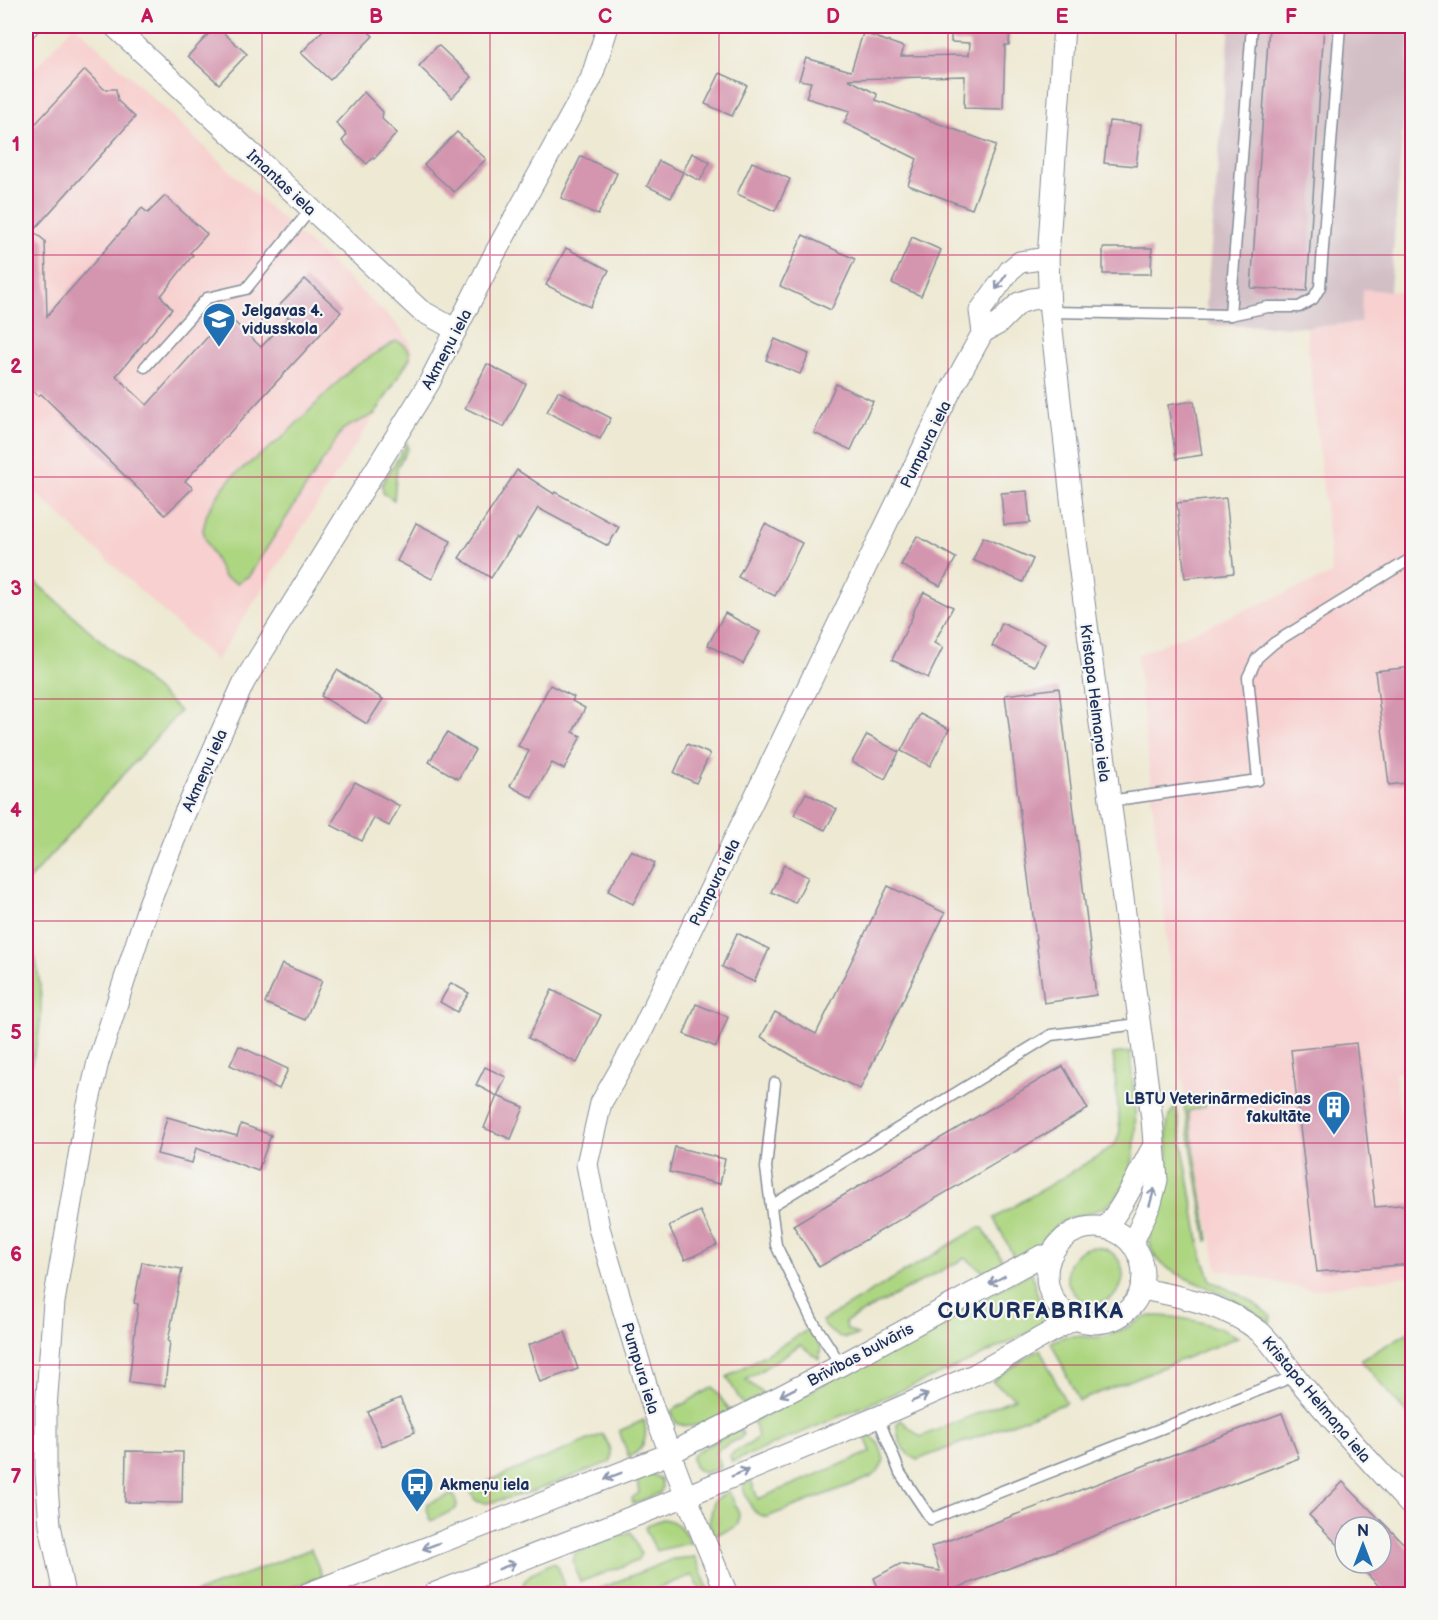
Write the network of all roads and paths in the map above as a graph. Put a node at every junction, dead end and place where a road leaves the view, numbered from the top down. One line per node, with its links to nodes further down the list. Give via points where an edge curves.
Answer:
1 (114, 26): 6 (street, Imantas iela)
2 (608, 26): 10 (street, Akmeņu iela, via 591,79)
3 (1064, 26): 7 (street)
4 (1251, 26): 9 (lane)
5 (1340, 26): 9 (lane, via 1320,287 1314,299 1299,307 1268,307)
6 (311, 209): 10 (street, Imantas iela, via 420,310); 12 (lane, via 246,289 207,298)
7 (1048, 258): 8 (street, Kristapa Helmaņa iela); 11 (street, Pumpura iela, one-way to 11, via 1020,262 1010,270 980,311)
8 (1050, 304): 9 (lane); 11 (street, Pumpura iela, via 1031,299 1019,303 998,324); 14 (street, Kristapa Helmaņa iela, via 1066,467)
9 (1230, 315)
10 (456, 330): 30 (street, Akmeņu iela, via 429,383 244,682 184,815 123,981 87,1109 54,1302 46,1408 46,1472 50,1525)
11 (983, 332): 27 (street, Pumpura iela, via 951,390 644,1026 601,1103 587,1164 599,1228)
12 (145, 367)
13 (1413, 558): 14 (lane, via 1257,658 1248,677 1258,780)
14 (1109, 801): 15 (street, Kristapa Helmaņa iela)
15 (1138, 1024): 17 (street, Kristapa Helmaņa iela); 18 (lane, via 1051,1035)
16 (775, 1083): 18 (lane, via 766,1168)
17 (1153, 1147): 19 (street, Kristapa Helmaņa iela, via 1125,1202); 20 (street, Kristapa Helmaņa iela, one-way to 17, via 1157,1180)
18 (771, 1206): 24 (lane, via 776,1245 812,1320)
19 (1106, 1228): 20 (street, via 1120,1233); 21 (street, Brīvības bulvāris, via 1083,1228 1063,1238)
20 (1132, 1244): 22 (street, via 1140,1257)
21 (1050, 1256): 23 (street, via 1046,1274 1049,1292 1058,1308); 24 (street, Brīvības bulvāris, one-way to 24, via 1041,1256)
22 (1142, 1289): 23 (street, via 1122,1316 1107,1323 1090,1324); 25 (street, Kristapa Helmaņa iela, via 1232,1314 1262,1333)
23 (1074, 1319): 26 (street, one-way to 23, via 976,1374)
24 (841, 1365): 27 (street, Brīvības bulvāris, one-way to 27)
25 (1293, 1374): 26 (lane, via 932,1519 900,1473); 29 (street, Kristapa Helmaņa iela, via 1349,1441)
26 (878, 1416): 28 (street, one-way to 26)
27 (669, 1454): 28 (street); 31 (street, Brīvības bulvāris, one-way to 31)
28 (686, 1496): 32 (street, one-way to 28); 33 (street)
29 (1413, 1507)
30 (64, 1594)
31 (307, 1594)
32 (432, 1594)
33 (728, 1594)

